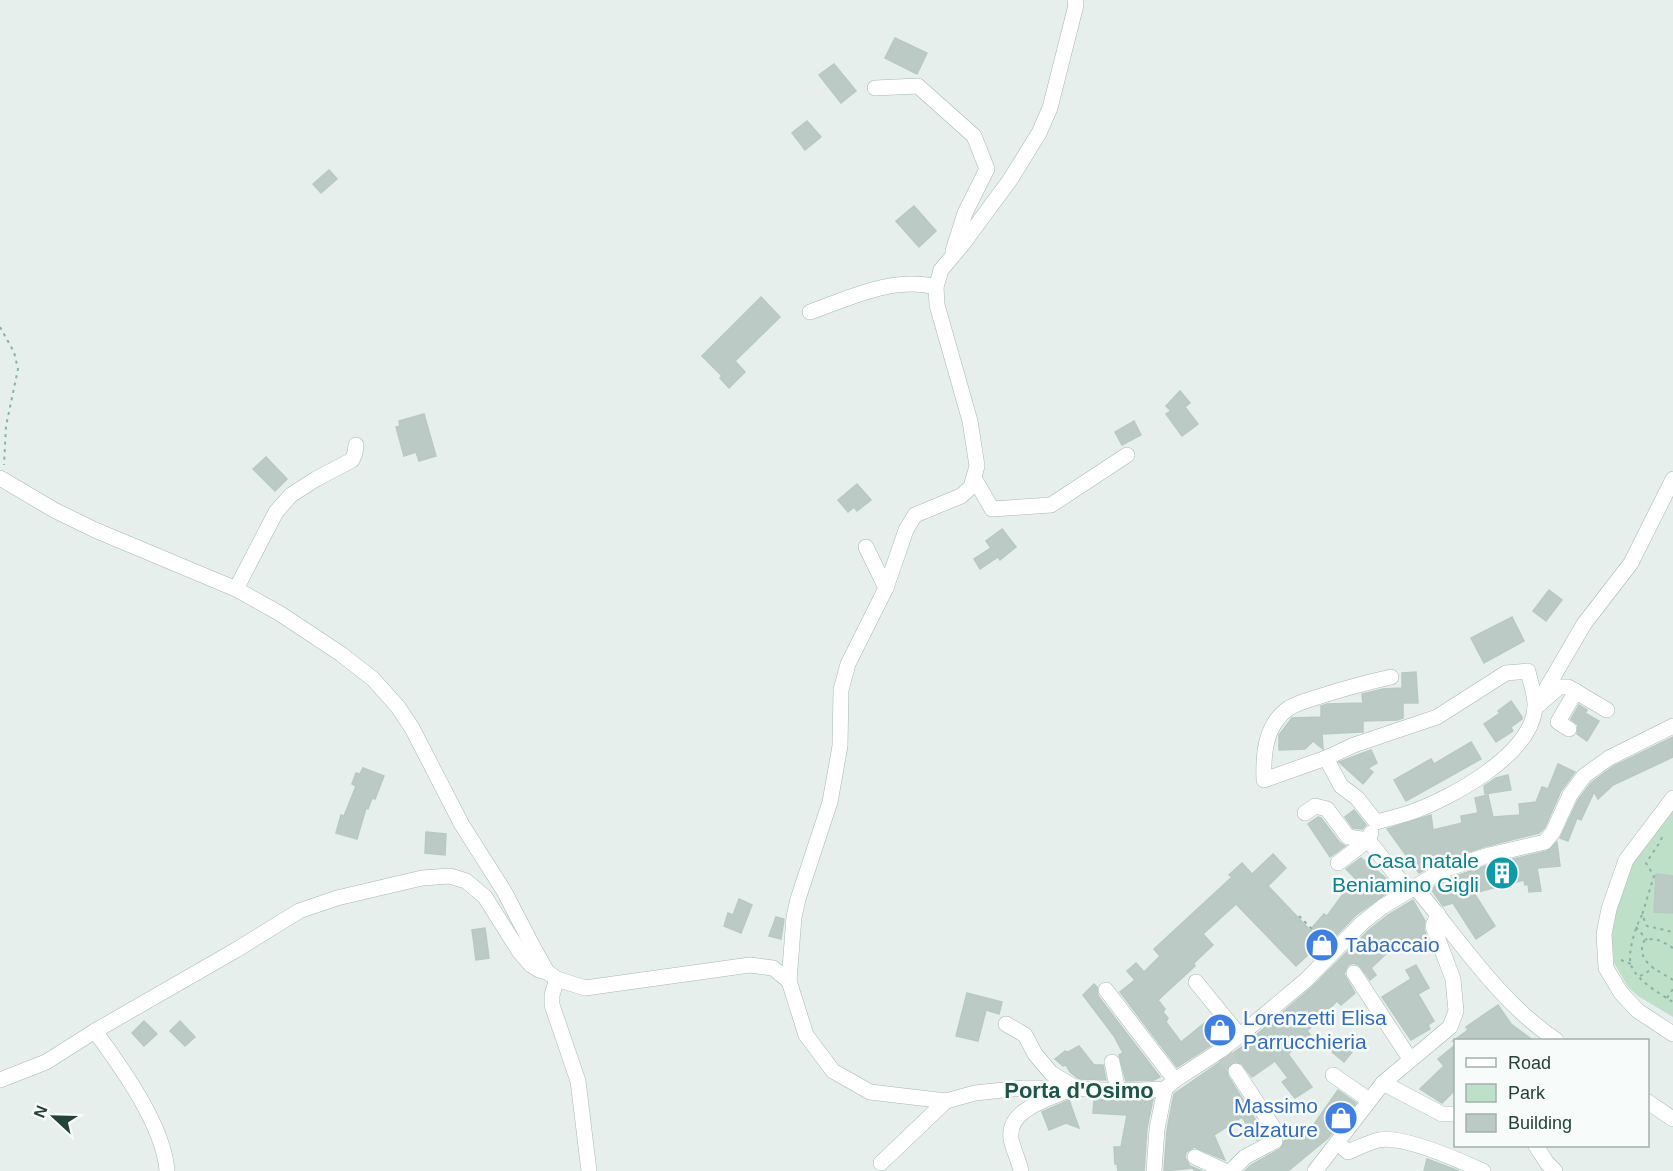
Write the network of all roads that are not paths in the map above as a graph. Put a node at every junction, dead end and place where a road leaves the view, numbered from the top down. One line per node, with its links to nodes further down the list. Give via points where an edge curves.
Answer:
1 (1075, 0): 3 (street, via 1052,99 1039,133 1010,180)
2 (875, 88): 3 (street, via 918,86 974,136 987,170 965,213)
3 (950, 259): 4 (street, via 941,270)
4 (936, 287): 5 (street, via 919,282 882,286); 8 (street, via 937,305 970,422 977,466)
5 (810, 312)
6 (356, 445): 13 (street, via 352,460 291,495 276,512)
7 (1127, 455): 8 (street, via 1051,505 992,509)
8 (974, 478): 12 (street, via 961,496 915,514)
9 (2, 479): 13 (street, via 95,530)
10 (1673, 479): 16 (street, via 1631,563 1584,624)
11 (866, 547): 12 (street)
12 (886, 588): 30 (street, via 848,664 841,690 840,746 830,802 794,917)
13 (236, 589): 29 (street, via 341,654 373,679 399,707 462,825)
14 (1391, 677): 20 (street, via 1289,708 1270,731 1263,759 1264,780)
15 (1576, 691): 16 (street, via 1559,687); 17 (street); 19 (street, via 1558,722)
16 (1535, 708): 20 (street, via 1528,671 1506,672 1437,717); 23 (street, via 1524,737 1494,766 1457,791 1412,812)
17 (1607, 710)
18 (1673, 726): 26 (street, via 1609,758 1584,776 1545,842 1443,870)
19 (1569, 729)
20 (1326, 758): 23 (street, via 1341,786 1357,798)
21 (1673, 798): 35 (street, via 1626,860 1604,934 1606,968 1621,993 1638,1011)
22 (1305, 813): 24 (street, via 1315,806 1327,809 1348,837)
23 (1376, 822): 24 (street)
24 (1368, 840): 25 (street); 26 (street)
25 (1338, 863)
26 (1412, 888): 27 (street); 36 (street, via 1362,923 1306,980)
27 (1438, 914): 37 (street, via 1496,985); 38 (street, via 1433,926 1453,979 1456,1011 1450,1027)
28 (1354, 973): 38 (street)
29 (552, 975): 30 (street, via 585,988 750,965 773,968); 34 (street, via 531,965 484,897 466,881 450,876 422,878 299,911); 57 (street, via 552,1005 582,1101)
30 (789, 981): 48 (street, via 806,1035 833,1071 870,1092)
31 (1196, 982): 36 (street)
32 (1107, 990): 44 (street)
33 (1006, 1024): 45 (street, via 1025,1035 1051,1073)
34 (95, 1030): 42 (street, via 46,1062); 56 (street, via 128,1076 156,1132)
35 (1673, 1034)
36 (1240, 1036): 44 (street, via 1223,1053)
37 (1555, 1039)
38 (1410, 1059): 43 (street)
39 (1112, 1062): 46 (street)
40 (1236, 1071): 61 (street, via 1276,1136 1275,1141 1245,1157)
41 (1333, 1075): 47 (street)
42 (0, 1080)
43 (1383, 1083): 47 (street); 50 (street, via 1442,1114)
44 (1170, 1085): 46 (street); 59 (street, via 1157,1128)
45 (1074, 1088): 46 (street); 48 (street, via 1023,1088 975,1093); 58 (street, via 1027,1108 1016,1121 1011,1139)
46 (1118, 1091)
47 (1369, 1100): 52 (street)
48 (946, 1101): 55 (street)
49 (1649, 1103): 51 (street)
50 (1454, 1114)
51 (1673, 1119)
52 (1338, 1143): 62 (street); 63 (street, via 1348,1152 1380,1140 1395,1139)
53 (1537, 1147): 64 (street)
54 (1195, 1157): 60 (street)
55 (881, 1163)
56 (167, 1171)
57 (588, 1171)
58 (1021, 1171)
59 (1154, 1171)
60 (1225, 1171)
61 (1231, 1171)
62 (1315, 1171)
63 (1483, 1171)
64 (1555, 1171)

